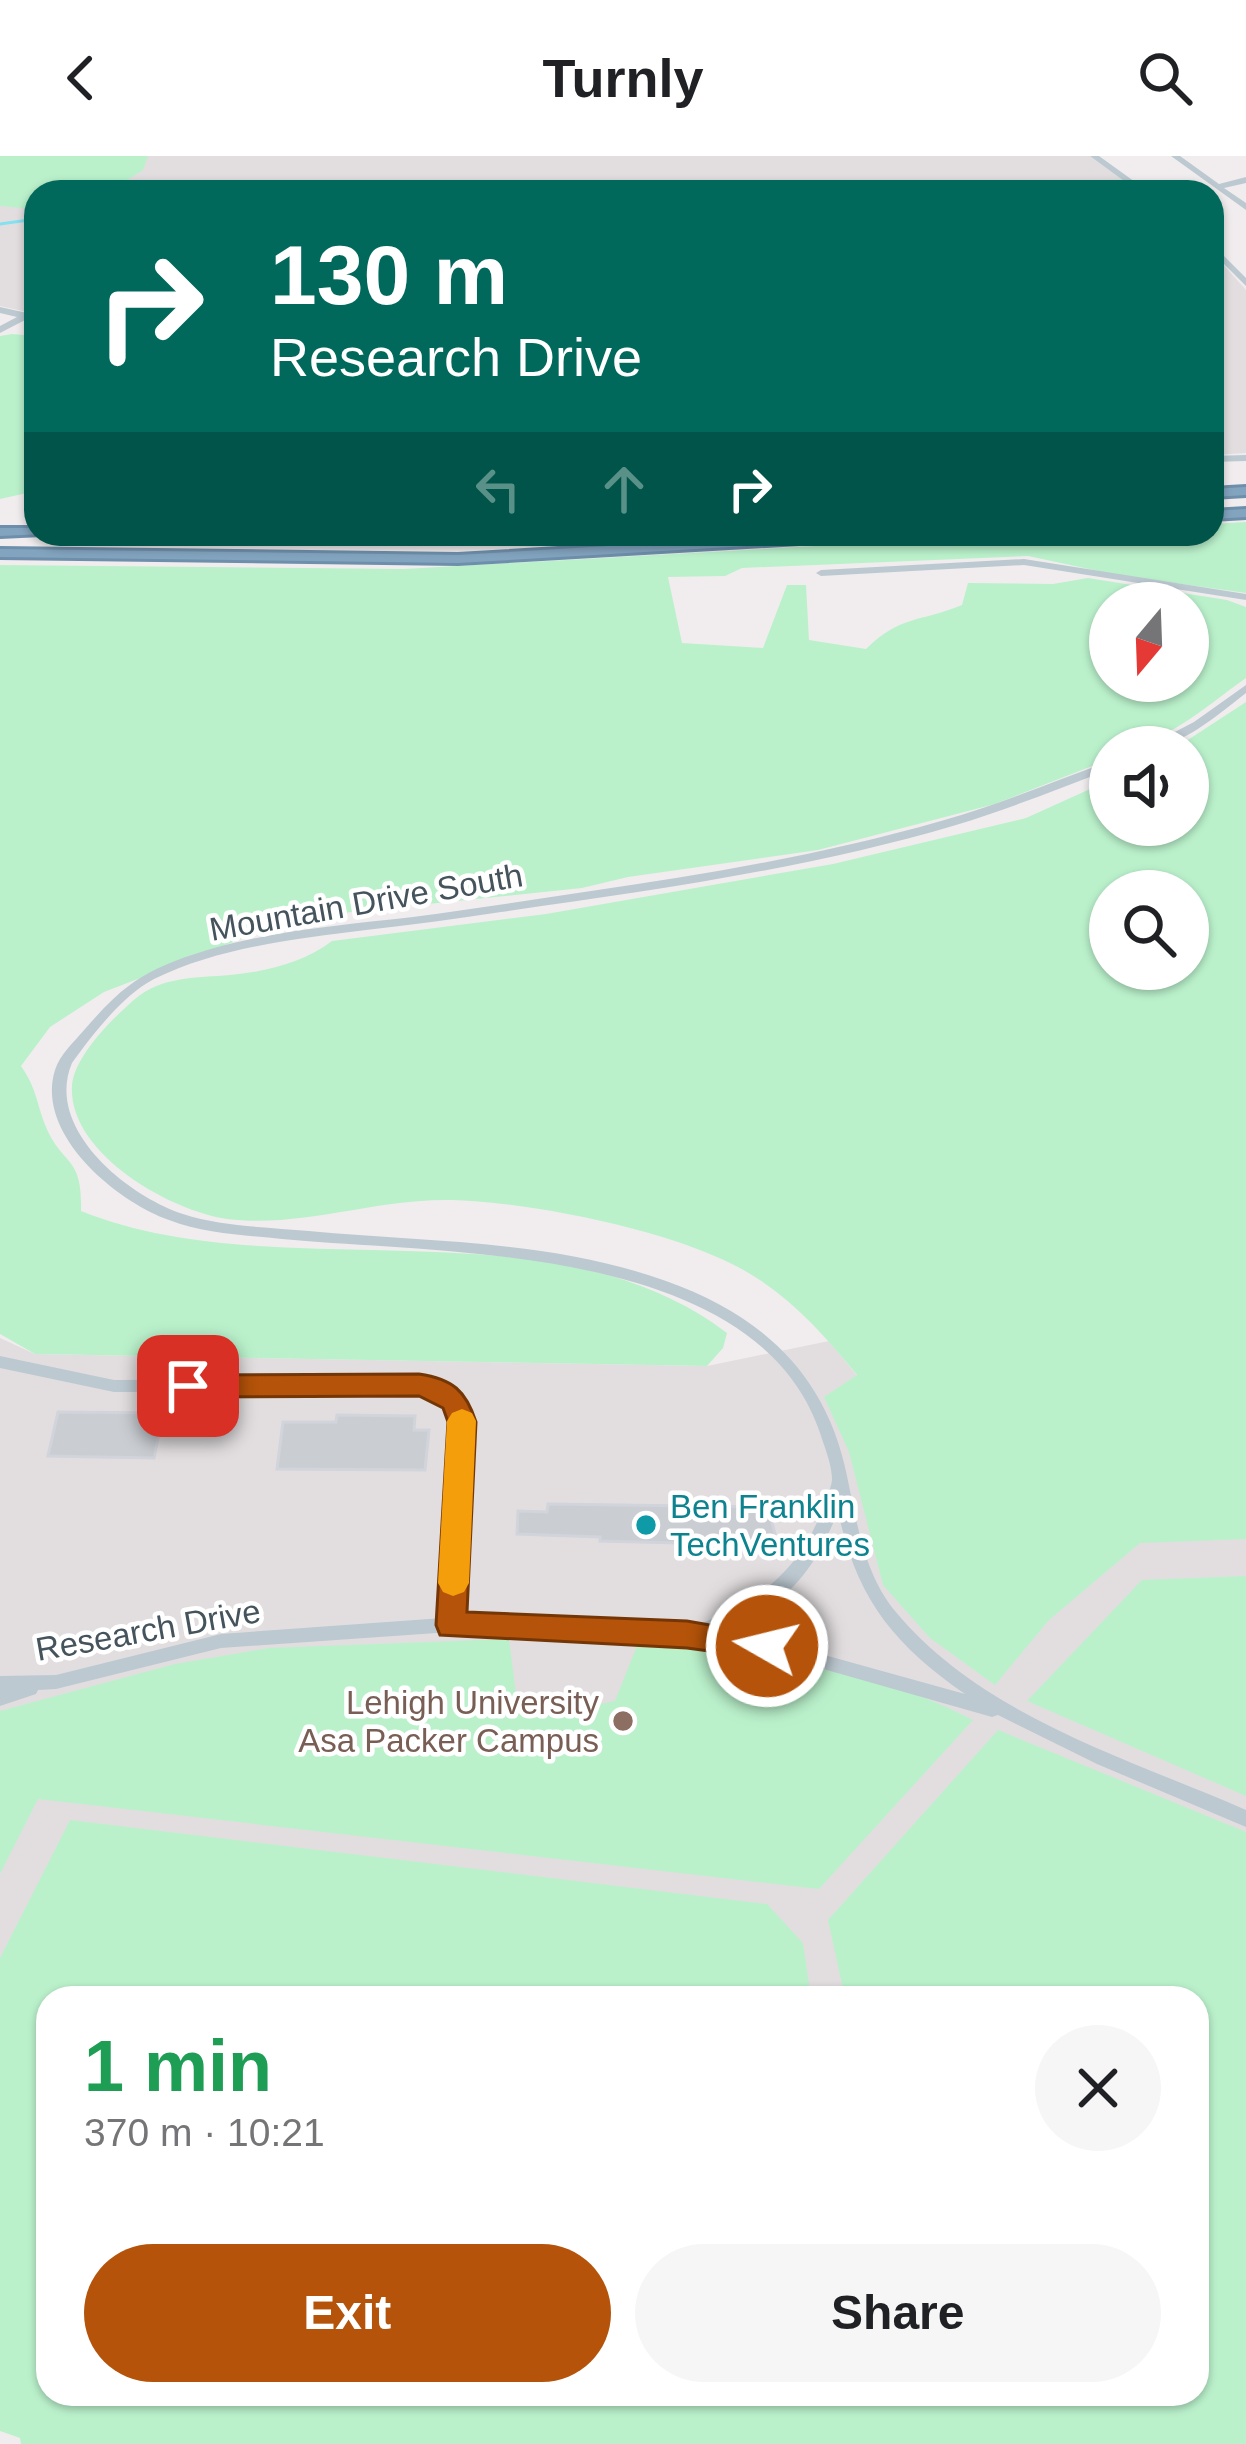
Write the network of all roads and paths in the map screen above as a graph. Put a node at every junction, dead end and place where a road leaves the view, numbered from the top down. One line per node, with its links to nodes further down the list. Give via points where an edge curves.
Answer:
1 (1094, 156): 3 (street)
2 (1175, 156): 4 (street)
3 (1128, 180)
4 (1211, 180)
5 (1224, 260): 6 (street)
6 (1246, 283)
7 (680, 546): 8 (highway, via 458,559)
8 (0, 553)
9 (821, 573): 10 (street, via 1024,562)
10 (1246, 597)
11 (1246, 688): 12 (street)
12 (1194, 726)
13 (1089, 773): 15 (street, Mountain Drive South, via 840,854 236,948 146,977 61,1068 62,1118 91,1163 170,1216 576,1261 718,1309 802,1380 829,1434)
14 (0, 1362): 17 (street, via 114,1386 419,1385 446,1393 462,1422)
15 (839, 1485): 16 (street, via 814,1551); 23 (street, Mountain Drive South, via 851,1540 889,1616)
16 (759, 1606): 18 (street); 19 (street)
17 (451, 1625): 18 (street, Research Drive); 20 (street, Research Drive, via 221,1641)
18 (687, 1634): 19 (street, Research Drive)
19 (767, 1646): 23 (street, Research Drive)
20 (56, 1682): 21 (street, Research Drive); 22 (street)
21 (0, 1684)
22 (0, 1698)
23 (1007, 1713): 24 (street, Mountain Drive South)
24 (1246, 1820)

